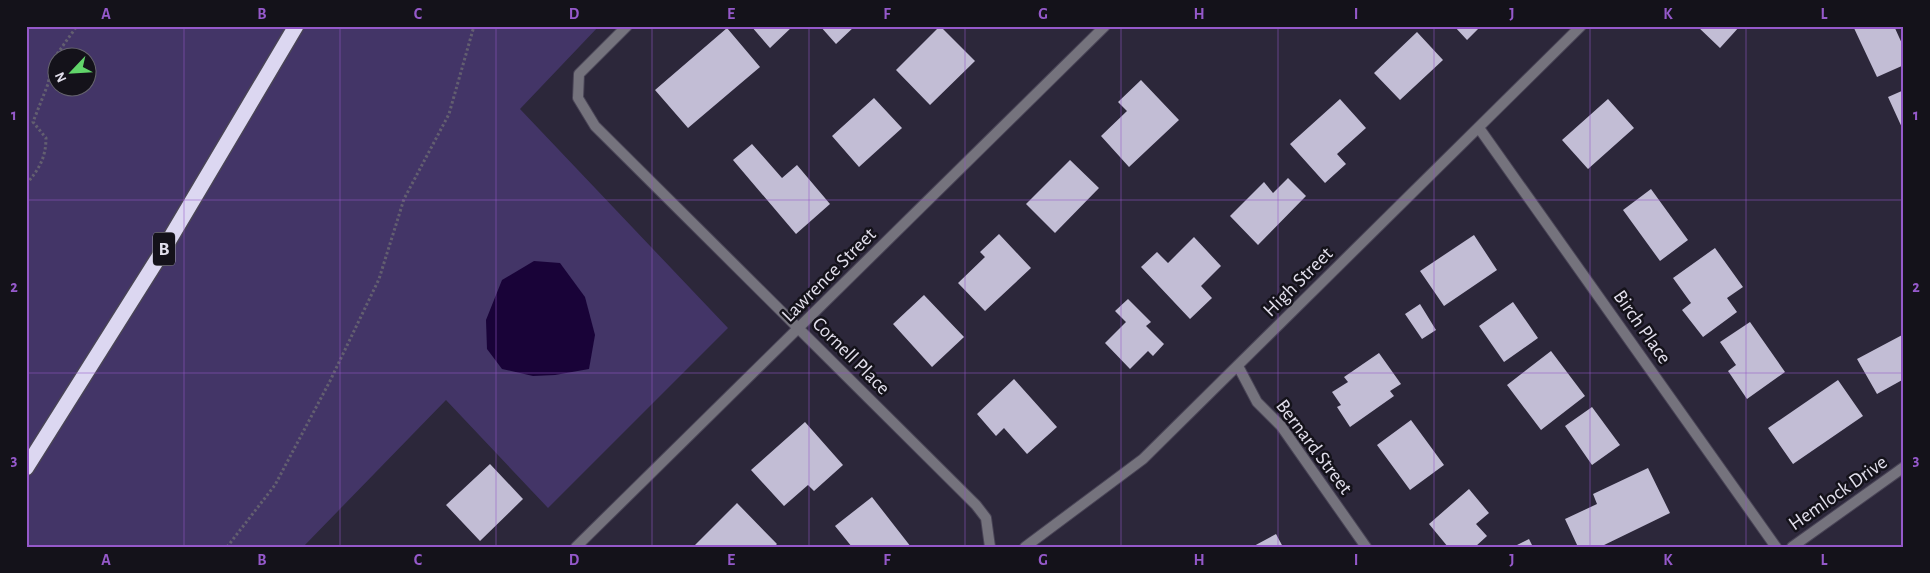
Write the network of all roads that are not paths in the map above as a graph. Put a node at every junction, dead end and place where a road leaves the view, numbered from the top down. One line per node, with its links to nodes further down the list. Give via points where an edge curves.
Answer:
1 (296, 26): 9 (highway, B, via 162,252)
2 (627, 26): 6 (street, Cornell Place, via 579,74 578,98 595,126)
3 (1105, 26): 6 (street, Lawrence Street)
4 (1581, 26): 5 (street, High Street)
5 (1479, 128): 7 (street, High Street); 14 (street, Birch Place)
6 (799, 329): 10 (street, Lawrence Street); 11 (street, Cornell Place, via 976,505 986,518)
7 (1238, 366): 12 (street, High Street, via 1143,459); 13 (street, Bernard Street, via 1257,402 1281,426)
8 (1904, 467): 15 (street, Hemlock Drive)
9 (26, 468)
10 (576, 547)
11 (990, 547)
12 (1025, 547)
13 (1366, 547)
14 (1776, 547)
15 (1792, 547)

